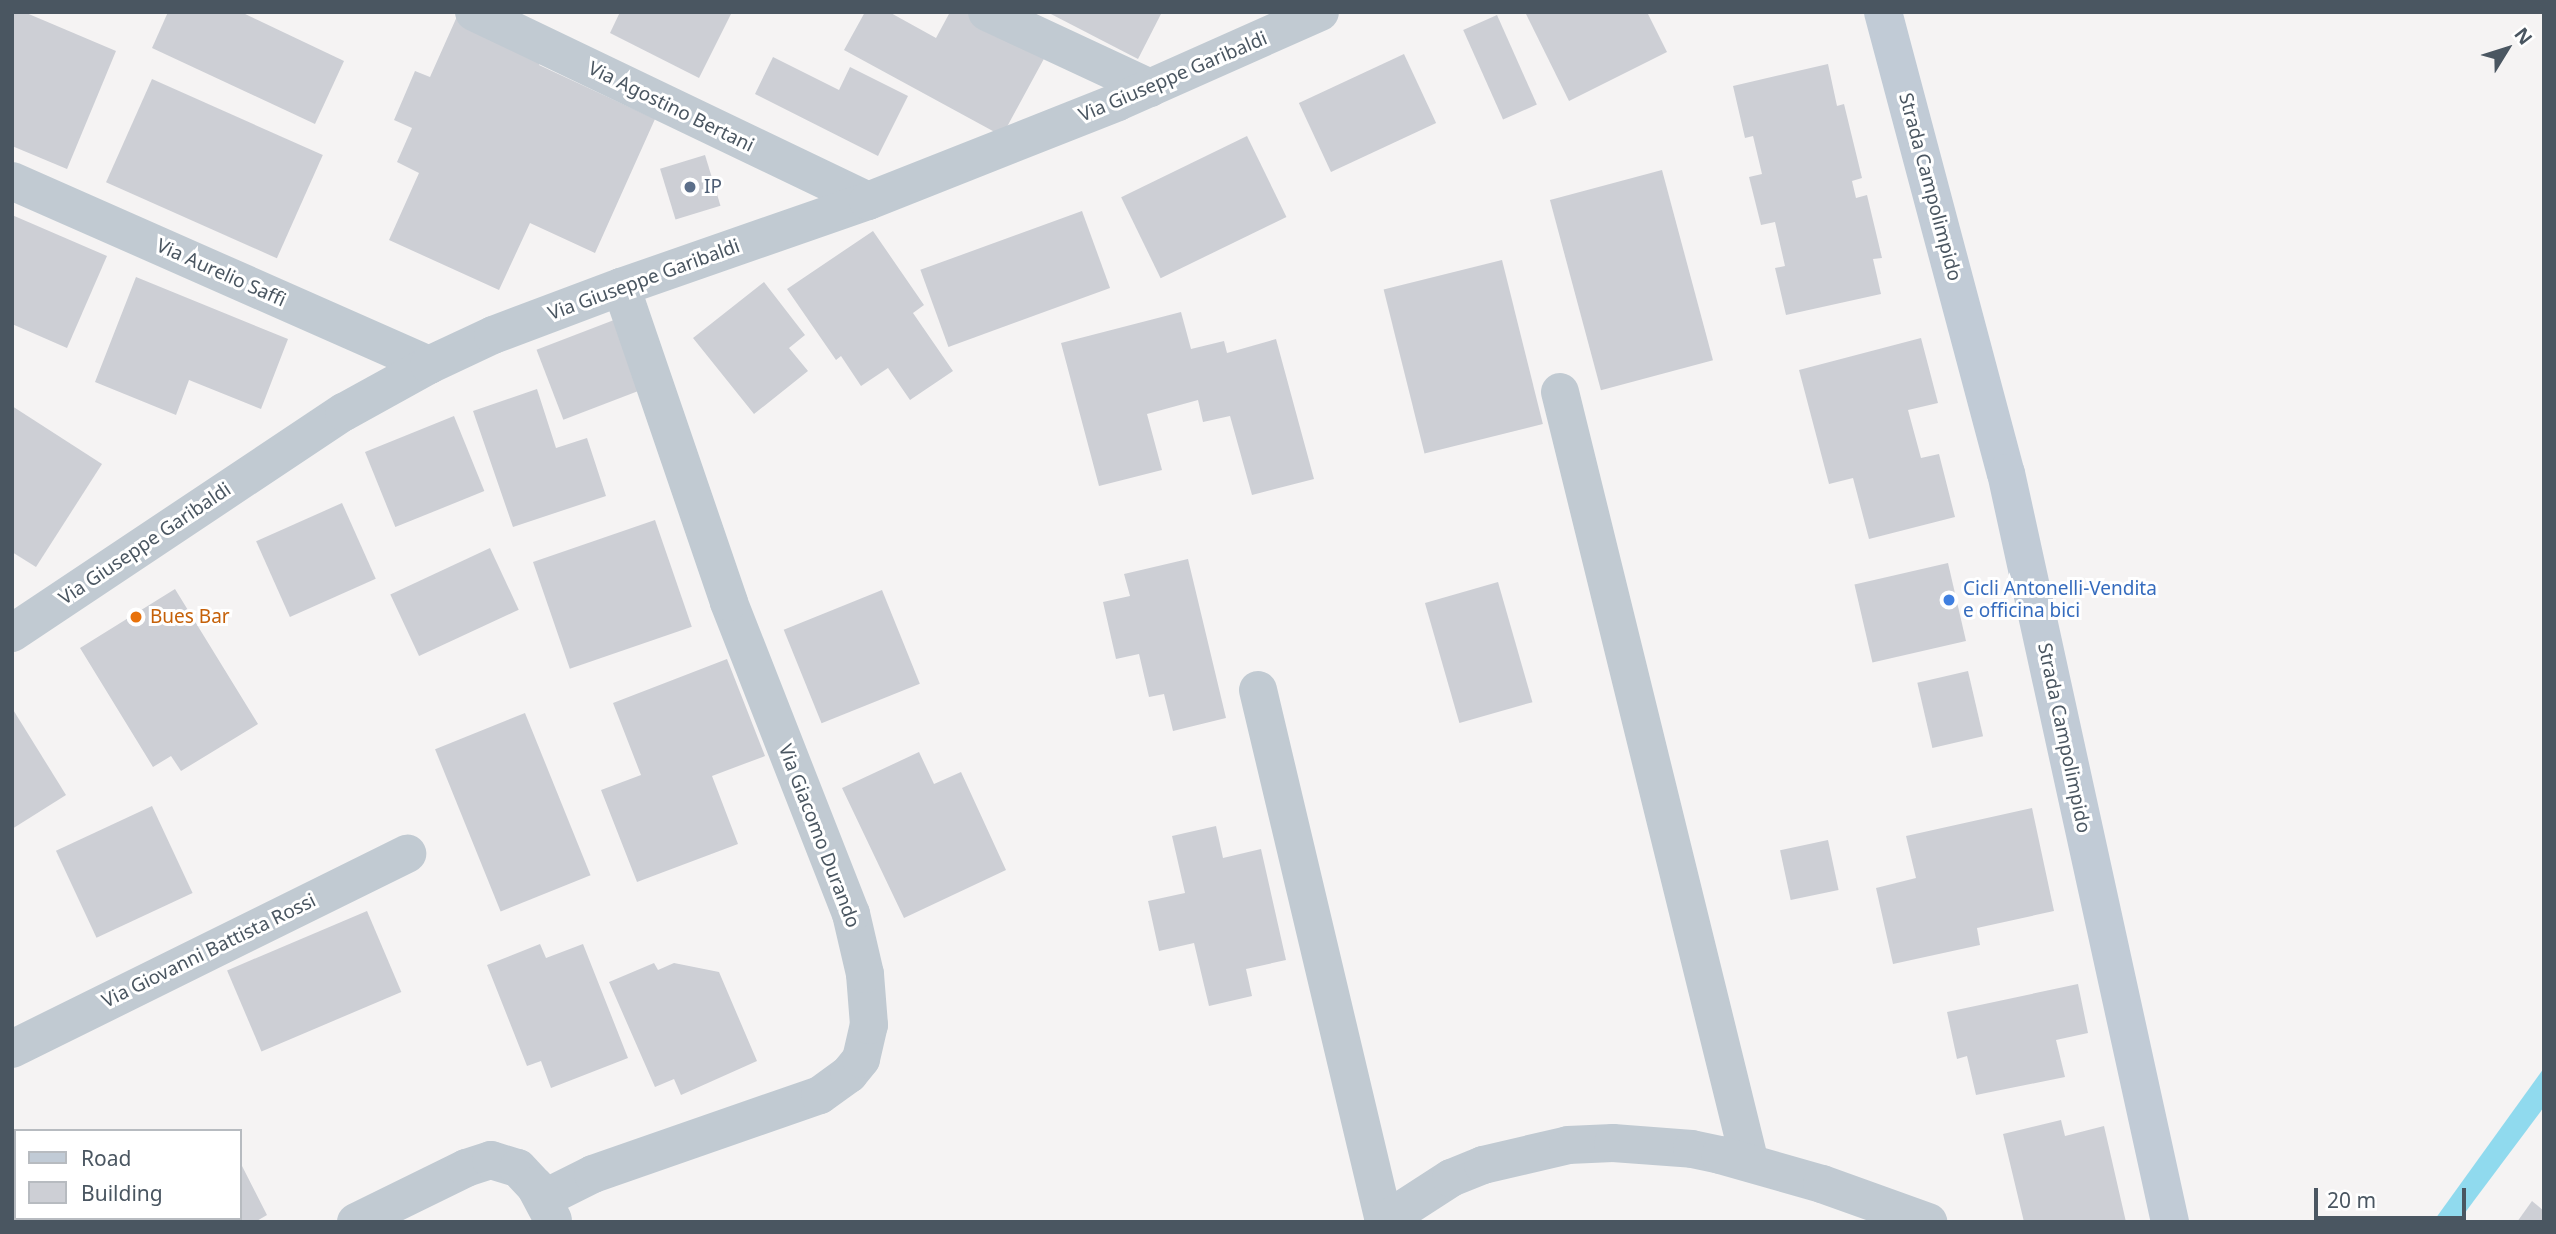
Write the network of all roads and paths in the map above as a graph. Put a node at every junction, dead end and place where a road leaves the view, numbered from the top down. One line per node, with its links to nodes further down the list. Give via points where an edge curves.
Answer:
1 (474, 12): 7 (street, Via Agostino Bertani)
2 (987, 12): 5 (street)
3 (1320, 12): 5 (street, Via Giuseppe Garibaldi)
4 (1883, 12): 20 (street, Strada Campolimpido, via 2006,473)
5 (1150, 89): 7 (street, Via Giuseppe Garibaldi)
6 (12, 181): 9 (street, Via Aurelio Saffi)
7 (869, 201): 8 (street, Via Giuseppe Garibaldi)
8 (621, 287): 9 (street, Via Giuseppe Garibaldi); 16 (street, Via Giacomo Durando, via 730,602 851,914 865,974 869,1025 861,1059 820,1095 603,1170)
9 (429, 365): 11 (street, Via Giuseppe Garibaldi, via 344,412)
10 (1560, 392): 15 (street)
11 (12, 634)
12 (1258, 690): 17 (street)
13 (407, 854): 14 (street, Via Giovanni Battista Rossi)
14 (12, 1049)
15 (1750, 1163): 17 (street, via 1654,1144 1568,1145 1467,1171); 19 (street)
16 (548, 1210): 18 (street, via 518,1168 491,1160)
17 (1383, 1221)
18 (356, 1222)
19 (1928, 1222)
20 (2170, 1222)

